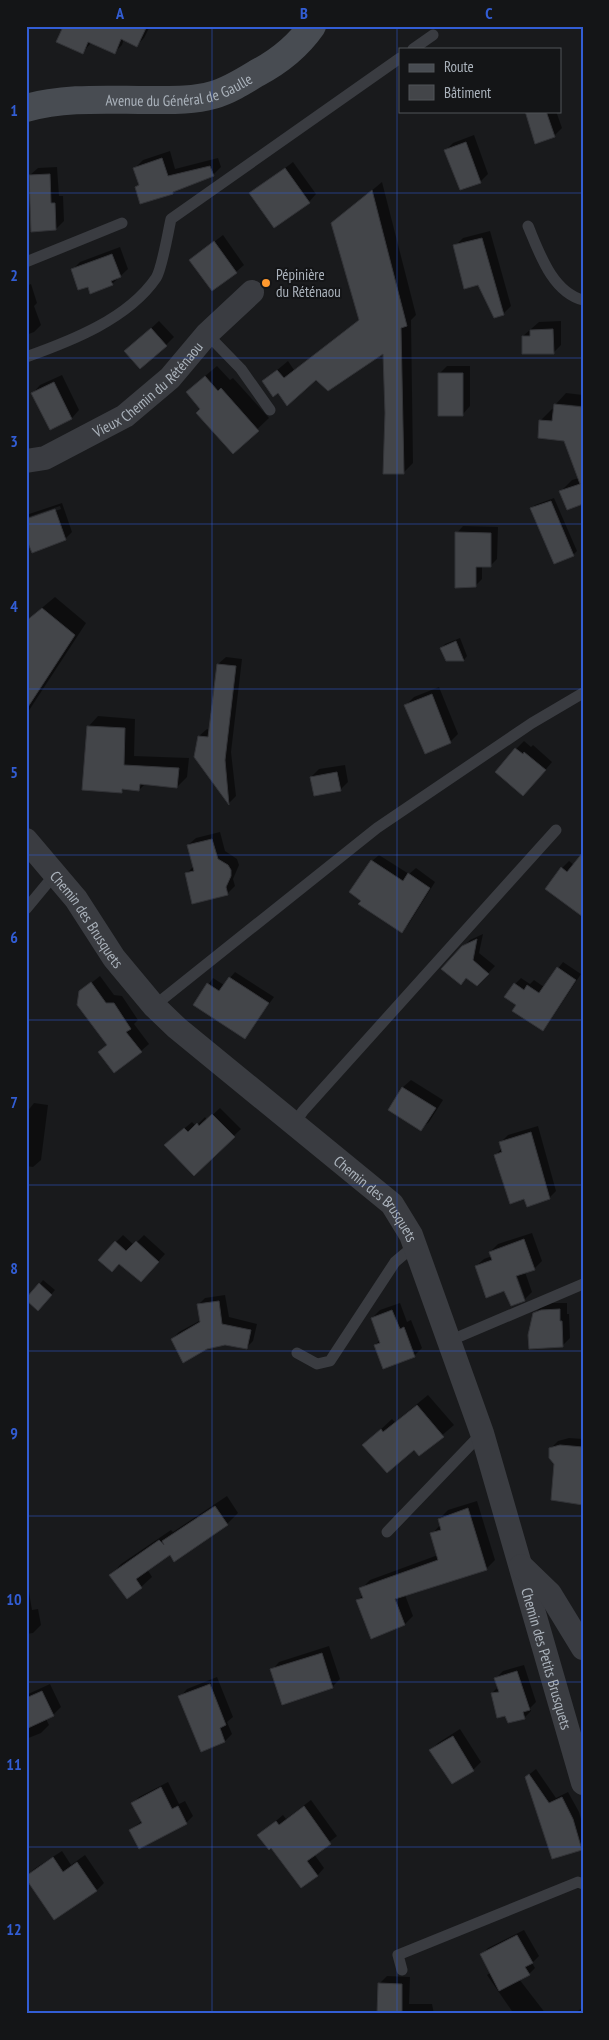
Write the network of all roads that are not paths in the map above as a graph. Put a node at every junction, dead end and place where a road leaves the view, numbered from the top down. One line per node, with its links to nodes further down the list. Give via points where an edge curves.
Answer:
1 (312, 26): 5 (main road, Avenue du Général de Gaulle, via 288,53 268,67 213,95 176,100 49,102)
2 (433, 35): 3 (lane)
3 (414, 48)
4 (399, 59): 12 (lane, via 171,219 157,277 130,307 71,341)
5 (26, 108)
6 (122, 224): 8 (lane)
7 (528, 226): 10 (lane, via 542,259 555,279 567,293)
8 (26, 262)
9 (252, 292): 11 (street, Vieux Chemin du Réténaou)
10 (583, 300)
11 (207, 334): 13 (lane, via 241,369); 14 (street, Vieux Chemin du Réténaou, via 170,378 125,416 45,458)
12 (26, 357)
13 (270, 410)
14 (26, 461)
15 (583, 693): 20 (lane, via 532,722 377,828)
16 (556, 830): 21 (lane)
17 (26, 840): 18 (street, Chemin des Brusquets)
18 (55, 874): 19 (lane); 20 (street, Chemin des Brusquets, via 76,899 114,958)
19 (26, 909)
20 (154, 1006): 21 (street, Chemin des Brusquets)
21 (294, 1124): 22 (street, Chemin des Brusquets, via 392,1204)
22 (415, 1245): 24 (street, Chemin des Brusquets); 25 (lane, via 395,1262 330,1361 318,1364)
23 (583, 1284): 24 (lane)
24 (449, 1341): 26 (street, Chemin des Brusquets)
25 (297, 1353)
26 (482, 1433): 27 (lane); 28 (street, Chemin des Brusquets)
27 (387, 1532)
28 (519, 1565): 29 (street, via 550,1594); 30 (street, Chemin des Petits Brusquets)
29 (583, 1648)
30 (583, 1783)
31 (583, 1884): 32 (lane, via 578,1882 398,1955)
32 (402, 1970)

